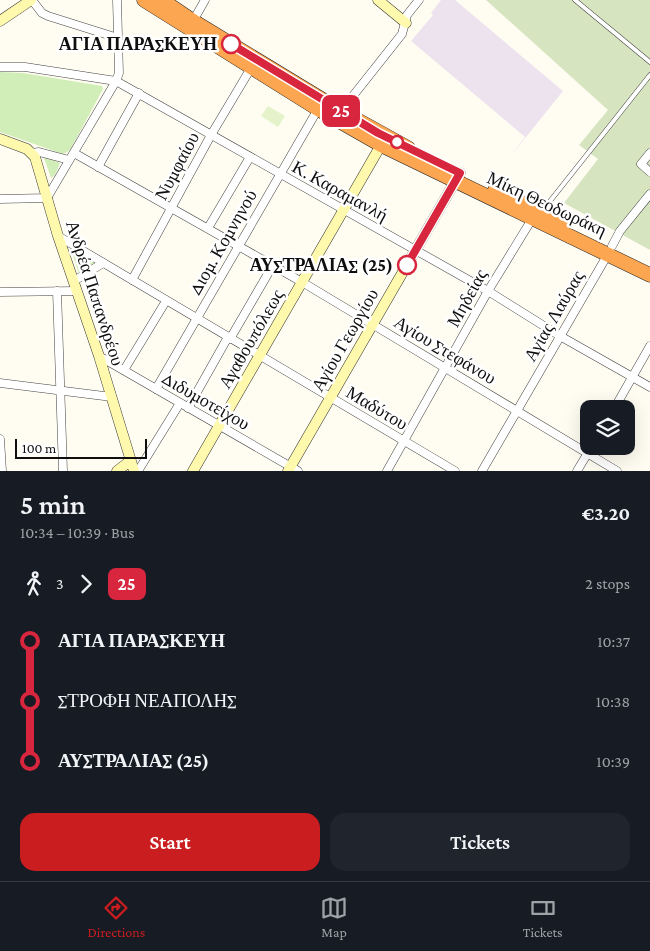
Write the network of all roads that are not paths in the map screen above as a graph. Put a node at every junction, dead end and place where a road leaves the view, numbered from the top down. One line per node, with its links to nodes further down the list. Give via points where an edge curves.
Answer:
1 (31, 0): 9 (street); 12 (street, via 48,16)
2 (117, 0): 12 (street)
3 (144, 0): 15 (highway, Μίκη Θεοδωράκη)
4 (162, 0): 10 (highway, Μίκη Θεοδωράκη)
5 (205, 0): 10 (street)
6 (378, 0): 11 (street)
7 (419, 0): 11 (street, via 407,15)
8 (576, 0): 13 (lane)
9 (0, 21)
10 (193, 21): 20 (highway, Μίκη Θεοδωράκη)
11 (406, 23): 20 (street, via 402,34)
12 (118, 38): 17 (street, via 119,73)
13 (650, 62)
14 (0, 67): 17 (street, Κ. Καραμανλή)
15 (251, 68): 19 (highway, Μίκη Θεοδωράκη); 21 (street, Νυμφαίου)
16 (650, 75): 37 (lane)
17 (116, 81): 18 (street, Κ. Καραμανλή); 26 (street)
18 (139, 93): 21 (street, Κ. Καραμανλή); 28 (street)
19 (318, 110): 23 (highway, Μίκη Θεοδωράκη); 30 (street, Διομ. Κομνηνού)
20 (341, 112): 31 (highway, Μίκη Θεοδωράκη)
21 (211, 135): 27 (street, Κ. Καραμανλή); 35 (street, Νυμφαίου)
22 (0, 140): 24 (street)
23 (381, 145): 31 (highway, Μίκη Θεοδωράκη); 36 (street, Αγαθουπόλεως)
24 (32, 152): 26 (street, Αγίου Στεφάνου); 34 (street, Ανδρέα Παπανδρέου)
25 (650, 153): 29 (street, via 641,164)
26 (72, 156): 28 (street, Αγίου Στεφάνου); 34 (street)
27 (250, 157): 30 (street, Κ. Καραμανλή); 38 (street)
28 (98, 167): 35 (street, Αγίου Στεφάνου)
29 (650, 172)
30 (279, 174): 36 (street, Κ. Καραμανλή); 40 (street, Διομ. Κομνηνού)
31 (458, 177): 37 (highway, Μίκη Θεοδωράκη); 41 (street, Αγίου Γεωργίου)
32 (650, 194): 42 (street, Αγίας Λαύρας, via 620,231)
33 (0, 198): 34 (street)
34 (47, 198): 39 (street, Ανδρέα Παπανδρέου)
35 (172, 208): 38 (street, Αγίου Στεφάνου); 47 (street, Νυμφαίου)
36 (344, 210): 41 (street, Κ. Καραμανλή); 48 (street, Αγαθουπόλεως)
37 (537, 216): 42 (highway, Μίκη Θεοδωράκη); 51 (street, Μηδείας)
38 (208, 228): 40 (street, Αγίου Στεφάνου)
39 (58, 236): 43 (street, Μαδύτου); 49 (street, Ανδρέα Παπανδρέου)
40 (239, 245): 44 (street, Αγίου Στεφάνου); 54 (street, Διομ. Κομνηνού)
41 (416, 250): 51 (street, Κ. Καραμανλή); 55 (street, Αγίου Γεωργίου)
42 (610, 250): 45 (highway, Μίκη Θεοδωράκη); 46 (highway, Μίκη Θεοδωράκη); 56 (street, Αγίας Λαύρας)
43 (103, 263): 47 (street, Μαδύτου); 49 (street)
44 (274, 265): 48 (street, Αγίου Στεφάνου); 57 (street)
45 (650, 265)
46 (650, 276)
47 (132, 280): 53 (street, Μαδύτου)
48 (302, 282): 55 (street, Αγίου Στεφάνου); 60 (street, Αγαθουπόλεως)
49 (75, 286): 50 (street); 59 (street, Ανδρέα Παπανδρέου)
50 (57, 291): 52 (street); 67 (street)
51 (488, 291): 56 (street, Κ. Καραμανλή); 61 (street, Μηδείας)
52 (0, 292)
53 (166, 301): 54 (street, Μαδύτου); 62 (street)
54 (196, 319): 57 (street, Μαδύτου); 66 (street, Διομ. Κομνηνού)
55 (373, 324): 61 (street, Αγίου Στεφάνου); 69 (street, Αγίου Γεωργίου)
56 (560, 336): 63 (street, Κ. Καραμανλή); 73 (street, Αγίας Λαύρας)
57 (229, 338): 60 (street, Μαδύτου); 72 (street)
58 (650, 346): 63 (street)
59 (100, 356): 62 (street, Διδυμοτείχου); 68 (street, Ανδρέα Παπανδρέου)
60 (259, 356): 69 (street, Μαδύτου); 74 (street, Αγαθουπόλεως)
61 (445, 368): 73 (street, Αγίου Στεφάνου); 76 (street, Μηδείας)
62 (124, 370): 66 (street, Διδυμοτείχου)
63 (632, 377): 65 (street, Κ. Καραμανλή); 70 (street)
64 (0, 383): 67 (street)
65 (650, 387)
66 (156, 390): 71 (street, Διδυμοτείχου)
67 (60, 391): 68 (street); 83 (street)
68 (112, 397): 80 (street, Ανδρέα Παπανδρέου)
69 (330, 398): 76 (street, Μαδύτου); 81 (street, Αγίου Γεωργίου)
70 (619, 400)
71 (180, 403): 72 (street, Διδυμοτείχου); 85 (street)
72 (188, 408): 74 (street, Διδυμοτείχου)
73 (517, 411): 77 (street, Αγίου Στεφάνου); 89 (street, Αγίας Λαύρας)
74 (219, 426): 81 (street, Διδυμοτείχου); 86 (street, Αγαθουπόλεως)
75 (0, 439): 82 (street)
76 (404, 442): 87 (street, Μηδείας); 88 (street, Μαδύτου)
77 (580, 445)
78 (587, 455): 90 (street)
79 (596, 455): 91 (street, Αγίου Στεφάνου)
80 (132, 466): 84 (street, Ανδρέα Παπανδρέου)
81 (292, 470)
82 (2, 471)
83 (63, 471)
84 (117, 471)
85 (138, 471)
86 (194, 471)
87 (387, 471)
88 (455, 471)
89 (482, 471)
90 (578, 471)
91 (617, 471)

